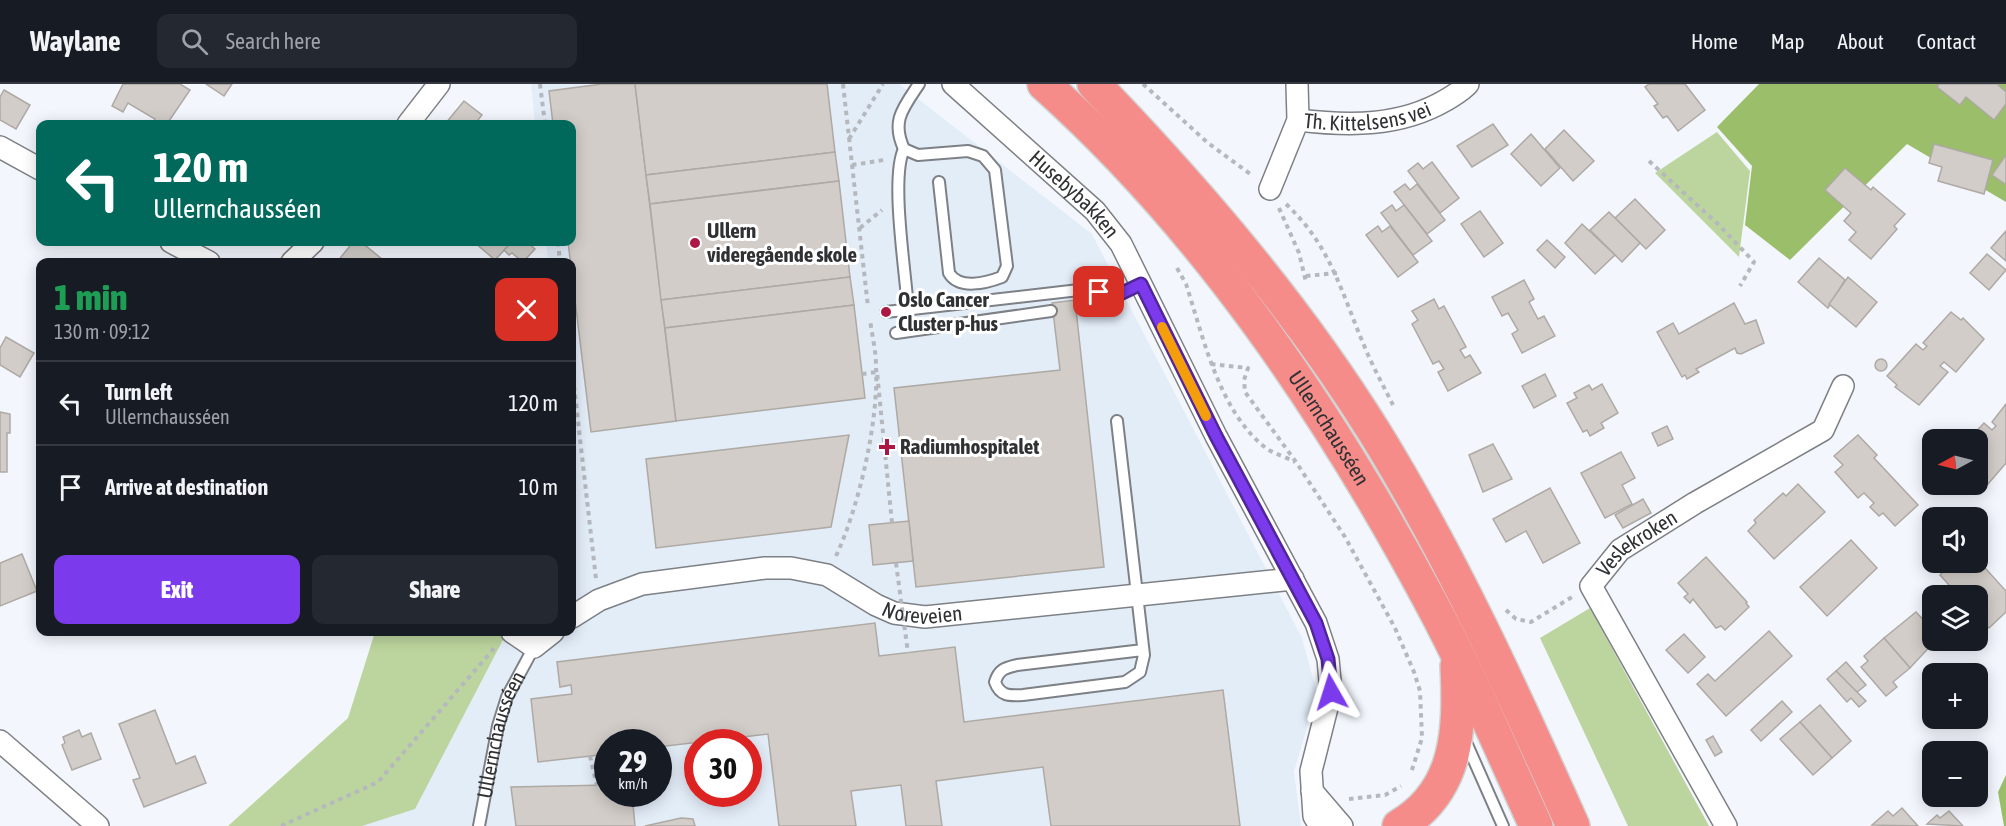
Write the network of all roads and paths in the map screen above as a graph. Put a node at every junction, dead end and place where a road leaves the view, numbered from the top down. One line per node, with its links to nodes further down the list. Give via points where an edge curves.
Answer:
1 (439, 84): 12 (street)
2 (540, 84): 13 (path)
3 (843, 84): 15 (path)
4 (883, 84): 15 (path)
5 (919, 84): 17 (lane, via 898,122)
6 (953, 84): 31 (street, Husebybakken, via 1095,211 1121,244)
7 (1044, 84): 60 (highway, Ullernchausséen, via 1081,116 1166,207 1212,262 1288,366 1376,504)
8 (1094, 84): 77 (highway, Ullernchausséen, via 1167,159 1243,249 1374,433 1425,520 1496,657)
9 (1143, 84): 22 (path, via 1208,142)
10 (1297, 84): 14 (street)
11 (1468, 84): 14 (street, Th. Kittelsens vei, via 1424,112 1383,122 1334,124)
12 (411, 120)
13 (544, 120)
14 (1298, 120): 22 (street, Th. Kittelsens vei)
15 (849, 140): 19 (path)
16 (0, 147): 20 (street)
17 (902, 154): 19 (path); 21 (lane, via 968,152 983,156 995,170 1007,266 1002,277 959,283 949,273); 23 (lane)
18 (1648, 161): 32 (path, via 1754,262)
19 (852, 165): 24 (path)
20 (36, 168)
21 (939, 182)
22 (1270, 189): 29 (path, via 1300,217); 30 (path)
23 (899, 195): 24 (path); 36 (lane)
24 (859, 228): 48 (path, via 877,367 872,431 846,534)
25 (179, 246): 27 (street)
26 (309, 246): 28 (street)
27 (201, 258)
28 (296, 258)
29 (1337, 273): 30 (path); 44 (path, via 1366,350)
30 (1306, 276): 33 (path)
31 (1141, 284): 34 (lane); 49 (street, Husebybakken)
32 (1740, 286)
33 (1305, 291)
34 (1120, 294): 35 (lane); 36 (lane, via 1079,290)
35 (1081, 308)
36 (909, 310): 37 (lane)
37 (886, 312)
38 (1051, 312): 39 (lane)
39 (896, 333)
40 (1211, 364): 65 (path, via 1248,368 1245,392 1345,537 1395,628 1420,691 1422,738)
41 (862, 374): 46 (path, bridge, via 877,372)
42 (1844, 386): 50 (street, Veslekroken, via 1823,430 1620,550)
43 (576, 402): 52 (path)
44 (1397, 412)
45 (1117, 421): 51 (lane)
46 (892, 523)
47 (897, 563): 59 (path, bridge)
48 (827, 575): 51 (street, Noreveien, via 894,613 925,617); 52 (street, Noreveien, via 765,568 642,584)
49 (1293, 579): 51 (street, Noreveien); 67 (street, Husebybakken, via 1316,623 1331,676 1329,709 1311,771)
50 (1591, 586): 53 (path, via 1531,622 1516,619); 78 (street, Veslekroken)
51 (1137, 596): 58 (lane)
52 (599, 600): 54 (street, Noreveien)
53 (1501, 606)
54 (576, 614)
55 (506, 636): 57 (street); 70 (path, via 378,782)
56 (548, 636): 57 (street)
57 (534, 647): 71 (lane, Ullernchausséen, via 507,697 498,726)
58 (1143, 650): 58 (lane, via 1017,665 998,673 995,682 1000,692 1008,696 1125,682 1140,672)
59 (908, 652)
60 (1457, 656): 61 (highway); 76 (highway, Ullernchausséen)
61 (1458, 717): 74 (highway, via 1451,761 1439,790 1426,807); 75 (lane)
62 (0, 741): 69 (street)
63 (590, 756): 64 (path)
64 (594, 773)
65 (1409, 777)
66 (1405, 783): 68 (path, via 1385,795)
67 (1312, 791): 72 (street, Husebybakken, via 1314,816); 73 (street)
68 (1339, 801)
69 (98, 826)
70 (281, 826)
71 (479, 826)
72 (1320, 826)
73 (1342, 826)
74 (1399, 826)
75 (1503, 826)
76 (1536, 826)
77 (1573, 826)
78 (1726, 826)

